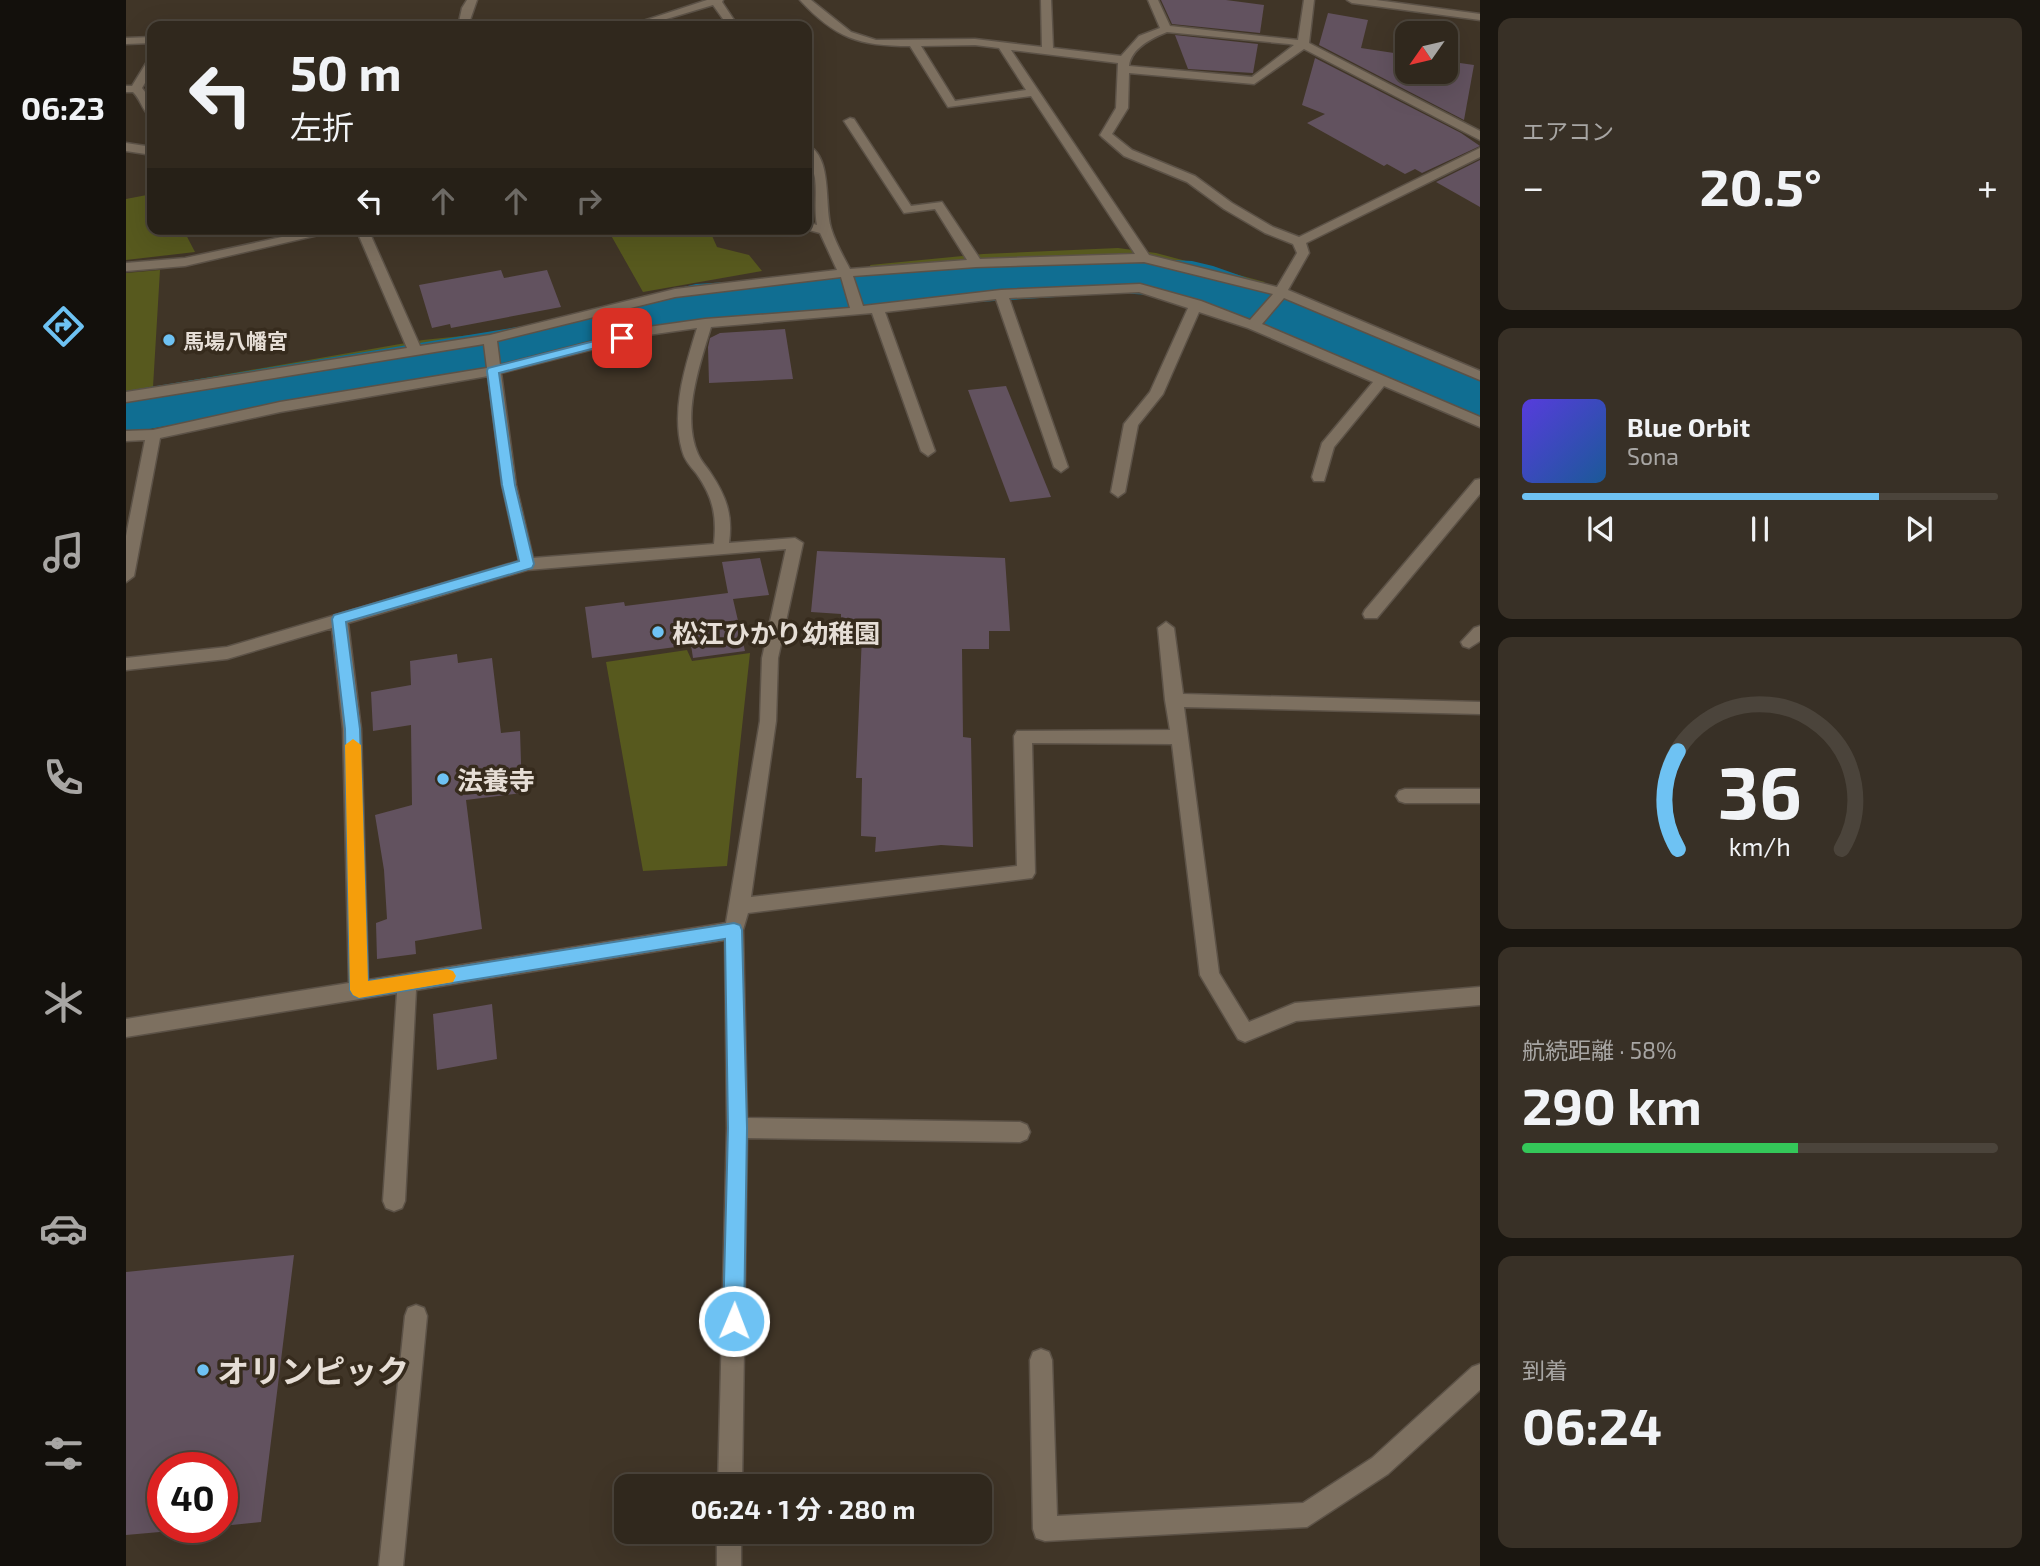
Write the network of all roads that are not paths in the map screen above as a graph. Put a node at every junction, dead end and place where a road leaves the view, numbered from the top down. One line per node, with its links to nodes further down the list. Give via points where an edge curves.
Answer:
1 (472, 0): 9 (street)
2 (716, 0): 10 (street); 11 (street)
3 (805, 0): 15 (street, via 847,34 874,43)
4 (1046, 0): 18 (street)
5 (1153, 0): 12 (street)
6 (1309, 0): 16 (street)
7 (1353, 0): 8 (street)
8 (1480, 17)
9 (464, 21)
10 (649, 21)
11 (730, 21)
12 (1166, 29): 16 (street); 19 (street, via 1143,38)
13 (147, 40): 14 (street)
14 (126, 41)
15 (914, 44): 17 (street, via 975,41); 22 (street, via 952,105)
16 (1303, 44): 19 (street, via 1254,81); 25 (street)
17 (1003, 46): 18 (street); 22 (street)
18 (1048, 52): 19 (street)
19 (1124, 64): 34 (street, via 1122,108 1106,135 1128,153 1191,179 1269,230)
20 (147, 68): 21 (street)
21 (131, 89): 23 (street)
22 (1034, 92): 35 (street)
23 (147, 102)
24 (850, 121): 36 (street, via 908,210 938,205)
25 (1480, 136)
26 (126, 147): 27 (street)
27 (147, 150)
28 (1480, 152): 34 (street)
29 (812, 159): 31 (street, via 821,176)
30 (812, 227): 31 (street)
31 (825, 231): 38 (street)
32 (310, 235): 37 (street, via 185,262)
33 (365, 235): 46 (street)
34 (1299, 242): 40 (street, via 1303,253)
35 (1144, 258): 36 (street); 40 (street)
36 (976, 263): 38 (street)
37 (126, 267)
38 (848, 278): 42 (street); 47 (street, via 675,293)
39 (1001, 293): 41 (street, via 1140,288); 43 (street); 55 (street)
40 (1279, 295): 44 (street); 48 (street)
41 (1196, 304): 44 (street); 58 (street, via 1156,394 1131,424)
42 (857, 307): 43 (street); 45 (street)
43 (877, 309): 54 (street)
44 (1258, 319): 49 (street)
45 (705, 323): 47 (street); 59 (street, via 689,378 685,420 689,452 722,501)
46 (415, 351): 47 (street); 50 (street)
47 (491, 352): 52 (street); 60 (street, via 509,485)
48 (1480, 376)
49 (1382, 380): 51 (street); 56 (street, via 1327,446)
50 (126, 397)
51 (1480, 422)
52 (153, 435): 53 (street); 61 (street)
53 (126, 436)
54 (928, 451)
55 (1061, 467)
56 (1319, 477)
57 (1480, 484): 62 (street)
58 (1118, 492)
59 (721, 548): 60 (street); 71 (street, via 795,543 770,658 768,721)
60 (527, 564): 63 (street)
61 (126, 576)
62 (1371, 614)
63 (339, 619): 65 (street, via 227,653); 74 (street, via 352,729)
64 (1166, 628): 66 (street)
65 (126, 664)
66 (1173, 700): 67 (street); 68 (street)
67 (1480, 708)
68 (1179, 737): 71 (street, via 1023,736 1026,873); 75 (street, via 1210,975 1245,1033 1295,1012)
69 (1405, 796): 70 (street)
70 (1480, 796)
71 (740, 906): 72 (street)
72 (734, 930): 73 (street); 77 (street)
73 (407, 983): 74 (street); 79 (street)
74 (359, 990): 76 (street)
75 (1480, 996)
76 (126, 1028)
77 (737, 1128): 78 (street); 83 (street)
78 (1020, 1132)
79 (394, 1201)
80 (416, 1317): 85 (street)
81 (1041, 1360): 82 (street, via 1045,1529 1307,1515 1380,1466)
82 (1480, 1375)
83 (730, 1474)
84 (729, 1544): 86 (street)
85 (391, 1566)
86 (729, 1566)

